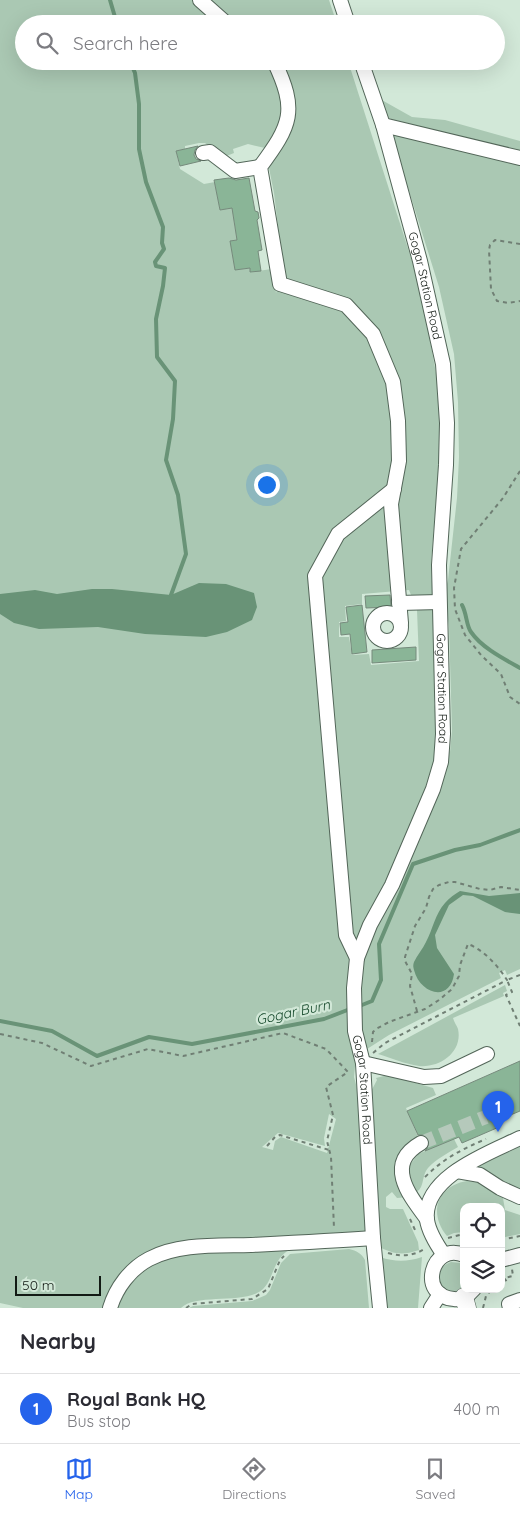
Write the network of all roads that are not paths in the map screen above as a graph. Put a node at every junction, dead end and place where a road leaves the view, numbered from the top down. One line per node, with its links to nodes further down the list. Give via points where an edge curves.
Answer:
1 (200, 0): 3 (street)
2 (340, 0): 4 (street)
3 (217, 15)
4 (345, 15)
5 (278, 70): 10 (street, via 285,84 289,115 280,139)
6 (364, 70): 7 (street, Gogar Station Road)
7 (383, 125): 9 (street); 12 (street, Gogar Station Road, via 429,297 443,364 447,448)
8 (203, 153): 10 (street, via 210,152 235,171)
9 (520, 158)
10 (260, 167): 11 (street, via 280,284 346,305 373,334 393,382 399,461)
11 (394, 490): 13 (street, via 391,504); 15 (street, via 338,534 315,576 346,935)
12 (439, 602): 13 (street); 15 (street, Gogar Station Road, via 441,762 433,789 392,885 370,925)
13 (399, 603): 14 (street)
14 (401, 623)
15 (357, 958): 17 (street, Gogar Station Road, via 355,1032)
16 (487, 1054): 17 (street, via 441,1076 424,1078)
17 (363, 1064): 23 (street, Gogar Station Road)
18 (520, 1138): 20 (street, via 476,1158)
19 (421, 1143): 22 (street, via 407,1154 402,1175 410,1197)
20 (457, 1172): 21 (street, via 480,1175); 22 (street, via 436,1189)
21 (520, 1197)
22 (427, 1219): 25 (street)
23 (373, 1243): 31 (street, via 292,1243 165,1252 140,1264 128,1275); 32 (street, Gogar Station Road)
24 (460, 1254): 25 (street)
25 (444, 1255): 28 (street, via 436,1261 432,1272 433,1284)
26 (520, 1255): 27 (street)
27 (505, 1259)
28 (440, 1294): 29 (street, via 452,1299); 33 (street)
29 (468, 1298)
30 (520, 1300): 34 (street, via 509,1304)
31 (110, 1308)
32 (380, 1308)
33 (431, 1308)
34 (510, 1308)

